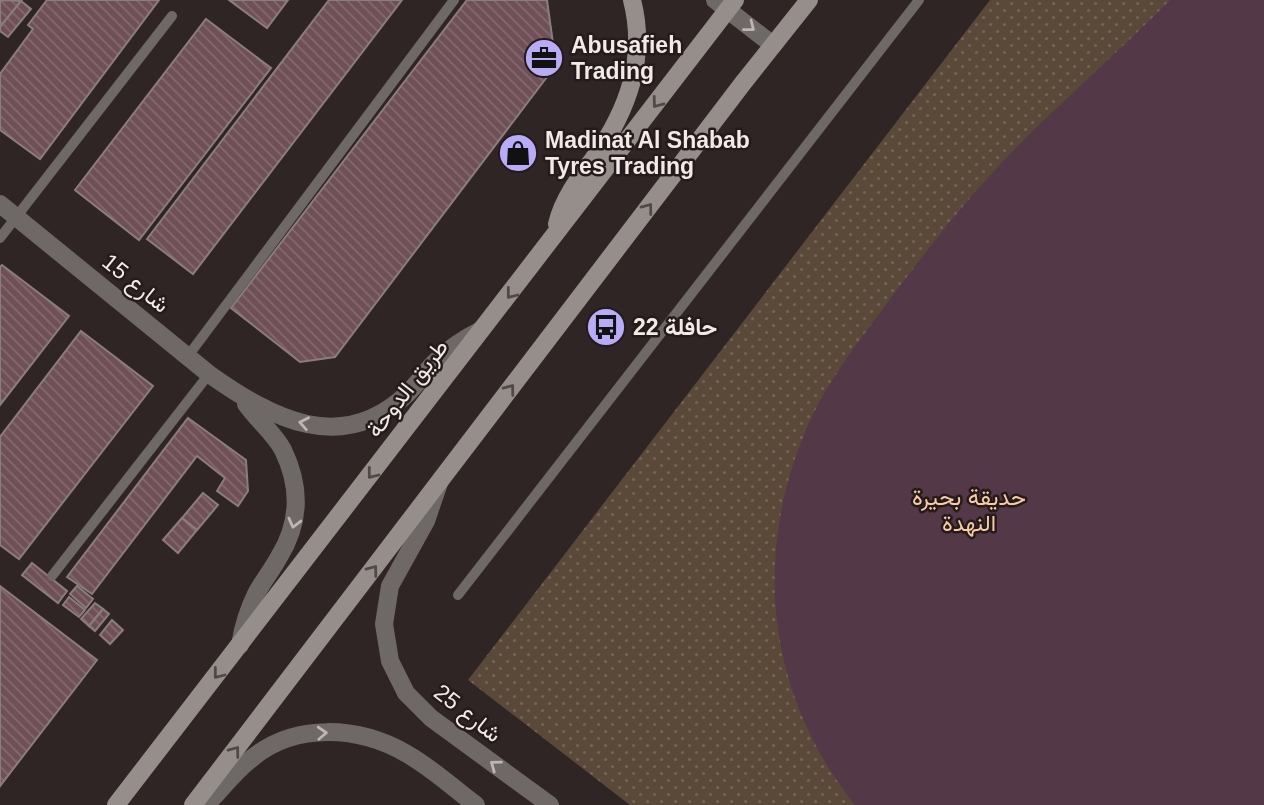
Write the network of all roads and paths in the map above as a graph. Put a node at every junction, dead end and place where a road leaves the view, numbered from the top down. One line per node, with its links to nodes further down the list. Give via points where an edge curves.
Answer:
1 (454, 0): 13 (lane)
2 (632, 0): 11 (main road, via 638,37 632,82 615,125 567,198)
3 (919, 0): 18 (lane)
4 (726, 3): 7 (street, one-way to 7); 11 (main road, طريق الدوحة, one-way to 11)
5 (801, 3): 7 (main road)
6 (172, 16): 9 (lane)
7 (773, 45): 16 (main road, one-way to 7)
8 (0, 204): 9 (street, شارع 15)
9 (16, 217): 10 (lane); 13 (street, شارع 15)
10 (0, 238)
11 (553, 240): 12 (main road, طريق الدوحة, one-way to 12)
12 (484, 328): 15 (street, شارع 15, one-way to 15, via 450,349 396,404 363,421 336,426 306,424); 19 (main road, طريق الدوحة, one-way to 19)
13 (188, 356): 14 (street, شارع 15)
14 (209, 374): 15 (street, شارع 15); 17 (lane)
15 (243, 398): 19 (street, شارع 15, one-way to 19, via 282,449 297,498 291,534 252,603)
16 (440, 482): 21 (main road, one-way to 16); 24 (street, شارع 25, one-way to 16, via 431,718 406,693 390,661 384,624 390,586 426,521)
17 (52, 576)
18 (458, 595)
19 (239, 647): 20 (main road, طريق الدوحة, one-way to 20)
20 (116, 805)
21 (193, 805)
22 (206, 805): 23 (street, one-way to 23, via 252,757 288,739 328,732 368,737 406,754)
23 (476, 805)
24 (550, 805)

